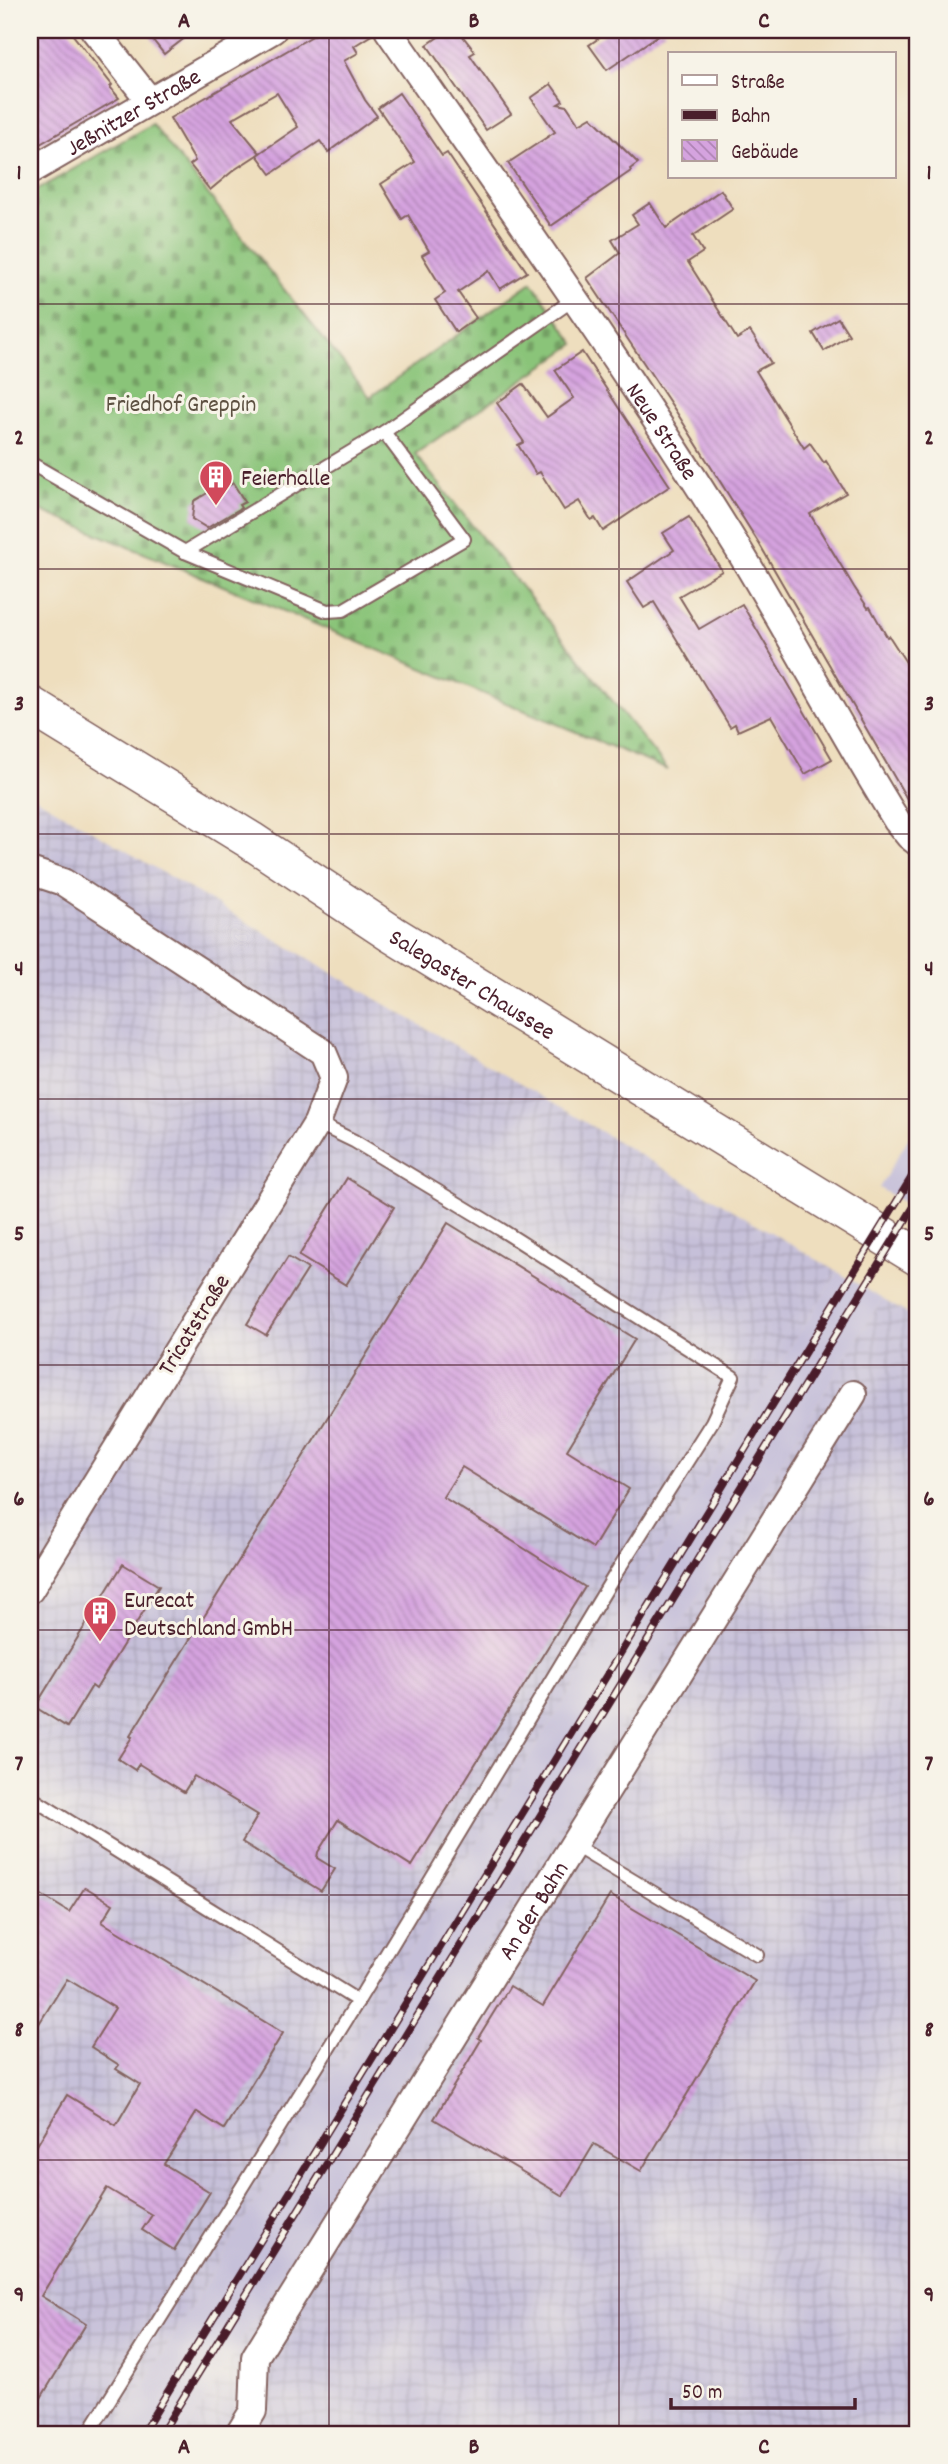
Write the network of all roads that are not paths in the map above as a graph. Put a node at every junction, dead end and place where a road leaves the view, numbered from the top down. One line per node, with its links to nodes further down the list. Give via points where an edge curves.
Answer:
1 (94, 30): 4 (street)
2 (273, 30): 4 (street, Jeßnitzer Straße)
3 (388, 30): 6 (street, Neue Straße)
4 (150, 102): 5 (street, Jeßnitzer Straße)
5 (30, 171)
6 (574, 299): 7 (lane); 11 (street, Neue Straße, via 740,552 897,821)
7 (384, 432): 9 (lane); 9 (lane, via 464,539 343,610 327,611)
8 (30, 463): 9 (lane)
9 (184, 552)
10 (30, 705): 14 (main road, Salegaster Chaussee)
11 (918, 843)
12 (30, 871): 13 (street, Tricatstraße, via 63,882 323,1052 334,1078)
13 (317, 1123): 16 (street, Tricatstraße); 20 (lane, via 500,1229 733,1377 712,1422)
14 (918, 1257)
15 (853, 1394): 18 (street, An der Bahn)
16 (30, 1590)
17 (30, 1797): 20 (lane)
18 (572, 1844): 19 (lane); 22 (street, An der Bahn, via 255,2357 253,2411)
19 (757, 1955)
20 (358, 2001): 21 (lane)
21 (88, 2434)
22 (239, 2434)

